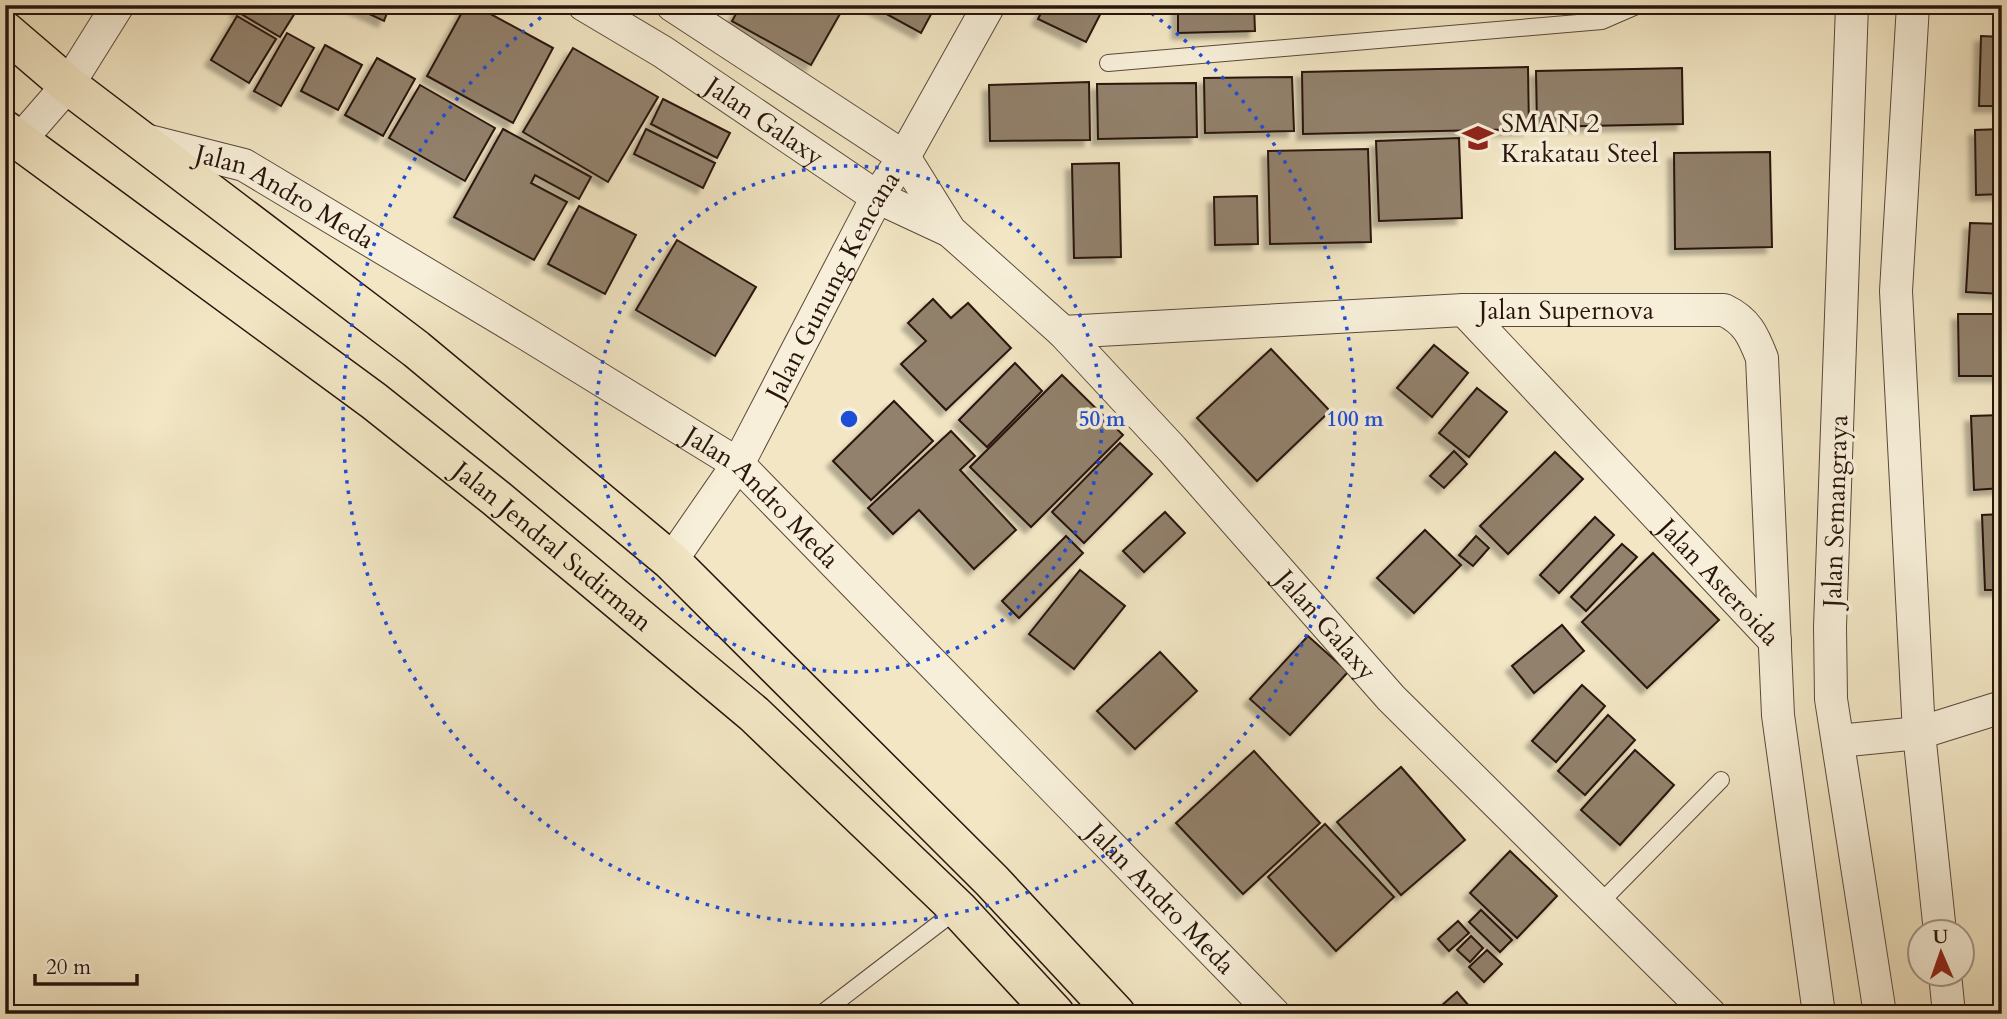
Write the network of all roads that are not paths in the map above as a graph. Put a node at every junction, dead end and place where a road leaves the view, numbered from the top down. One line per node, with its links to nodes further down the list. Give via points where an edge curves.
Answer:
1 (118, 5): 10 (street)
2 (584, 5): 14 (street, Jalan Galaxy, via 663,52)
3 (989, 5): 13 (street, Jalan Gunung Kencana)
4 (1639, 5): 9 (lane, via 1602,21)
5 (1852, 5): 23 (street, Jalan Semangraya, via 1830,628 1831,699)
6 (1913, 5): 22 (street, via 1896,291)
7 (686, 9): 13 (street, Jalan Galaxy)
8 (5, 31): 10 (highway)
9 (1108, 63)
10 (68, 85): 11 (street); 12 (highway)
11 (13, 134): 26 (highway, Jalan Jendral Sudirman, via 374,401 496,498 754,714)
12 (137, 138): 18 (street, Jalan Andro Meda, via 244,165); 19 (highway, via 416,349)
13 (904, 157): 14 (street, Jalan Gunung Kencana); 15 (street, Jalan Galaxy)
14 (877, 197): 15 (street, Jalan Galaxy); 18 (street, Jalan Gunung Kencana)
15 (950, 231): 17 (street, Jalan Galaxy)
16 (1464, 310): 17 (street, Jalan Supernova); 20 (street, Jalan Asteroida); 20 (street, Jalan Supernova, via 1724,310 1741,318 1762,358)
17 (1063, 331): 25 (street, Jalan Galaxy, via 1391,698)
18 (738, 464): 19 (street, Jalan Gunung Kencana); 32 (street, Jalan Andro Meda)
19 (671, 562): 31 (highway, via 992,881)
20 (1775, 641): 34 (street, Jalan Asteroida, via 1778,715)
21 (2002, 707): 22 (street)
22 (1919, 733): 23 (street); 27 (street)
23 (1838, 741): 35 (street, Jalan Semangraya)
24 (1721, 780): 25 (lane)
25 (1598, 905): 33 (street, Jalan Galaxy)
26 (958, 909): 29 (lane); 30 (highway, Jalan Jendral Sudirman)
27 (1939, 918)
28 (1946, 988): 36 (street)
29 (821, 1014)
30 (1055, 1014)
31 (1116, 1014)
32 (1274, 1014)
33 (1710, 1014)
34 (1819, 1014)
35 (1880, 1014)
36 (1949, 1014)

